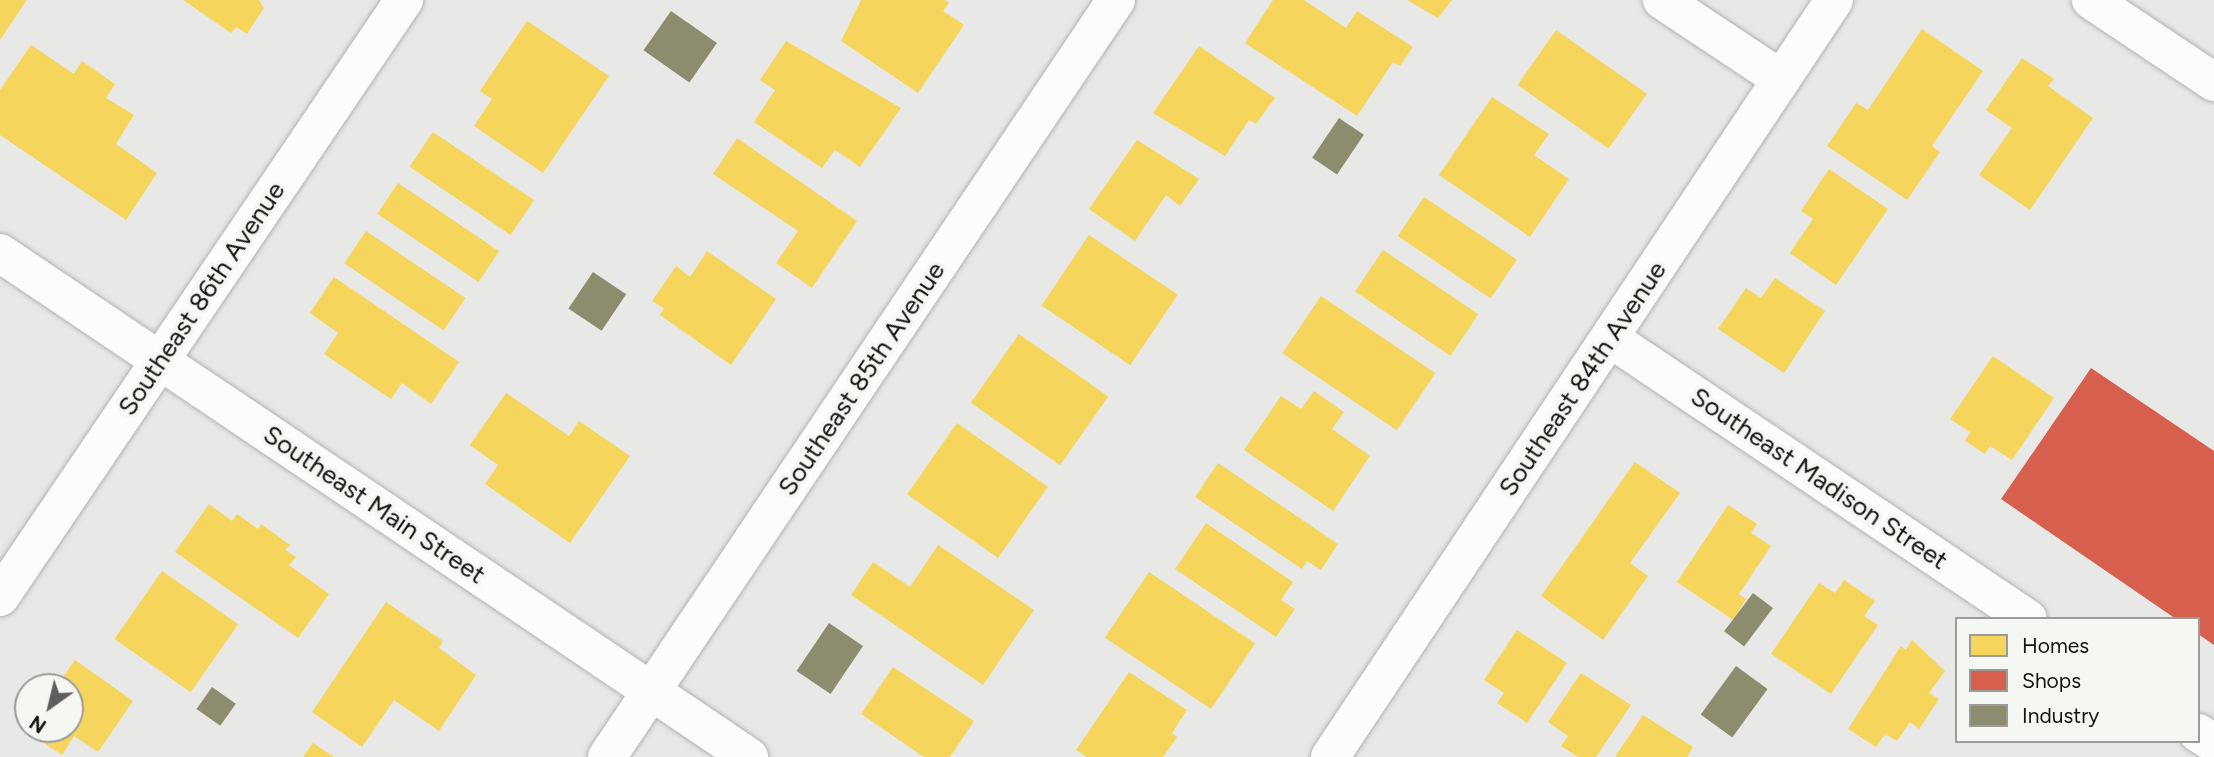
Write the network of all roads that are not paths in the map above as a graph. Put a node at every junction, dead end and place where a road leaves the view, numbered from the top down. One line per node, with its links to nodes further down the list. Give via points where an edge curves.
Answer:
1 (404, 0): 10 (street, Southeast 86th Avenue)
2 (1115, 0): 13 (street, Southeast 85th Avenue)
3 (1662, 0): 6 (street)
4 (1835, 0): 6 (street, Southeast 84th Avenue)
5 (2091, 0): 7 (street)
6 (1781, 79): 9 (street, Southeast 84th Avenue)
7 (2214, 82)
8 (0, 253): 10 (street, Southeast Main Street)
9 (1611, 340): 12 (street, Southeast Madison Street); 16 (street, Southeast 84th Avenue)
10 (160, 362): 11 (street, Southeast 86th Avenue); 13 (street, Southeast Main Street)
11 (0, 597)
12 (2025, 617)
13 (653, 690): 14 (street, Southeast 85th Avenue); 15 (street, Southeast Main Street)
14 (607, 757)
15 (749, 757)
16 (1330, 757)

